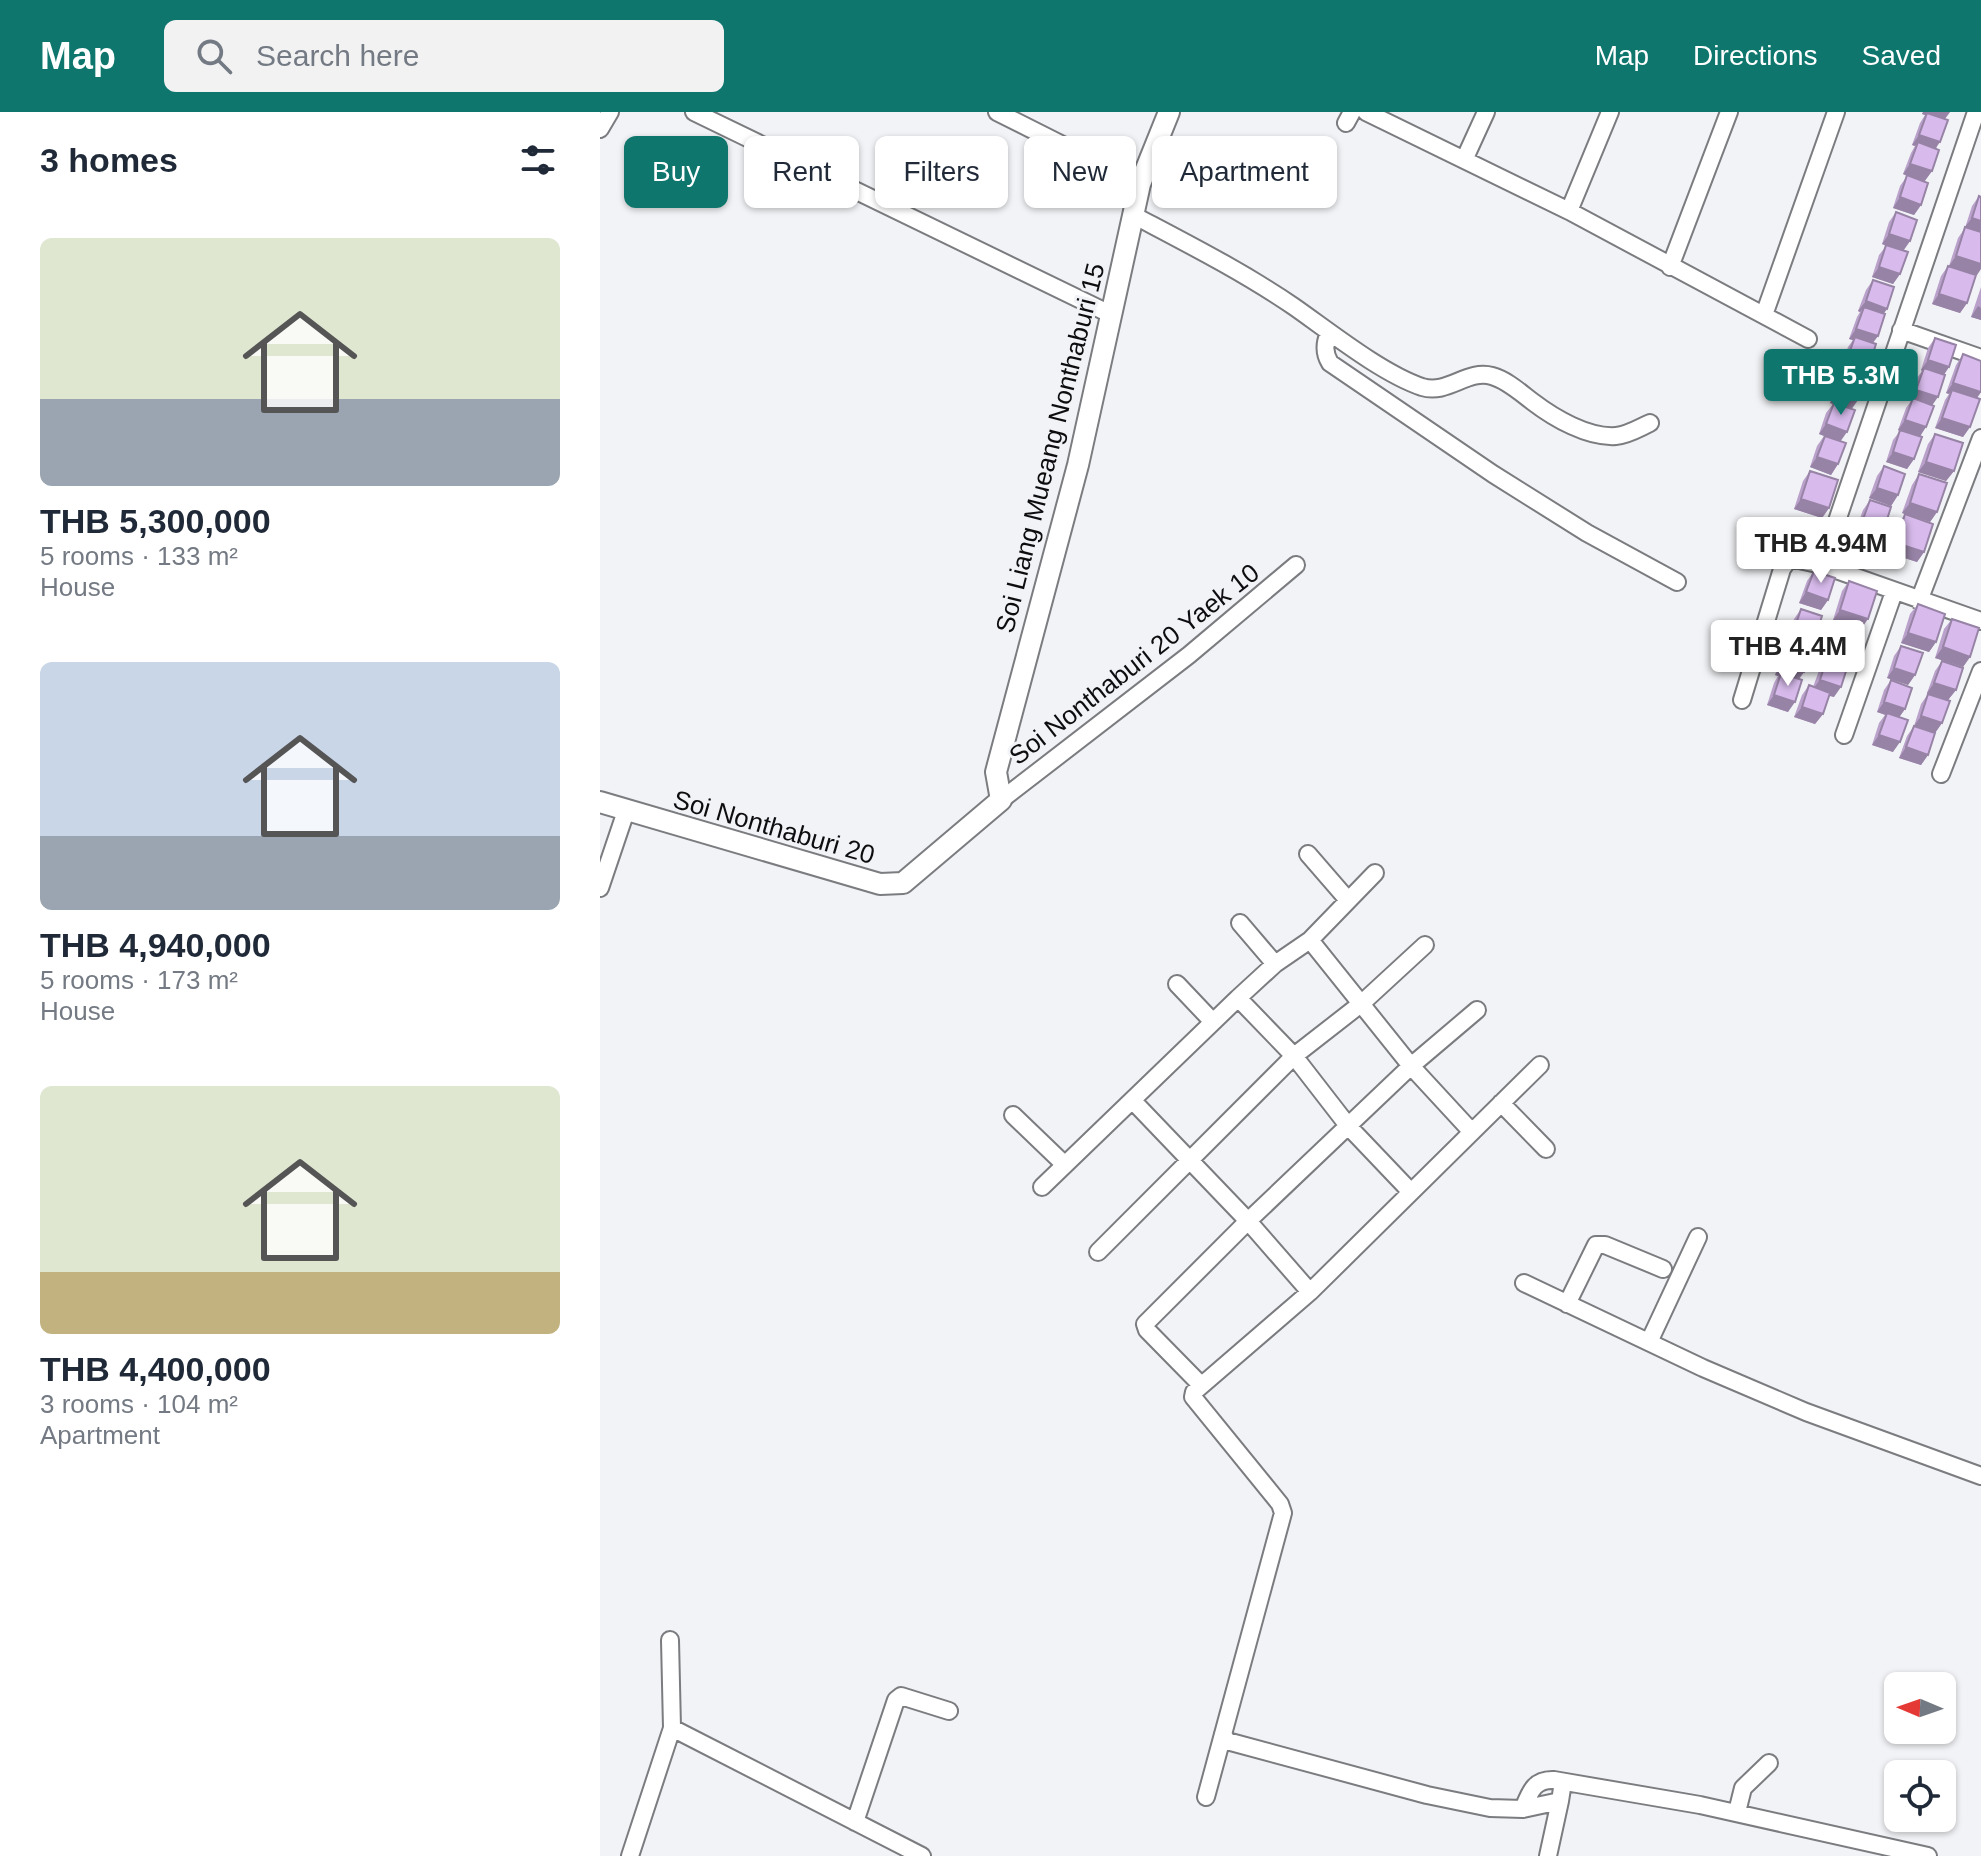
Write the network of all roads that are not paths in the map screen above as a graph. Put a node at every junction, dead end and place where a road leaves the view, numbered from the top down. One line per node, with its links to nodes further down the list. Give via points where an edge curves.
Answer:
1 (610, 112): 11 (street)
2 (694, 112): 17 (street)
3 (997, 112): 13 (street)
4 (1169, 112): 13 (street, Soi Liang Mueang Nonthaburi 15)
5 (1366, 112): 12 (street)
6 (1486, 112): 12 (street)
7 (1610, 112): 14 (street)
8 (1729, 112): 16 (street)
9 (1836, 112): 18 (street)
10 (1976, 112): 19 (street)
11 (600, 129)
12 (1465, 158): 14 (street)
13 (1140, 184): 15 (street, Soi Liang Mueang Nonthaburi 15)
14 (1569, 211): 16 (street)
15 (1135, 216): 17 (street, Soi Liang Mueang Nonthaburi 15); 20 (street, via 1204,252)
16 (1670, 267): 18 (street)
17 (1110, 314): 35 (street, Soi Liang Mueang Nonthaburi 15, via 1078,465 996,772)
18 (1764, 315): 21 (street)
19 (1901, 330): 22 (street); 26 (street)
20 (1329, 333): 23 (street, via 1423,387 1443,389 1474,376 1491,376 1546,413 1600,435 1631,433); 27 (street, via 1325,346 1330,363 1520,491)
21 (1808, 339)
22 (1981, 358)
23 (1650, 423)
24 (1981, 438): 29 (street)
25 (1296, 565): 35 (street, Soi Nonthaburi 20 Yaek 10)
26 (1822, 565): 28 (street); 32 (street, via 1794,559 1785,563)
27 (1677, 582)
28 (1894, 592): 29 (street); 33 (street)
29 (1919, 601): 30 (street)
30 (1981, 621)
31 (1981, 671): 34 (street)
32 (1742, 700)
33 (1844, 735)
34 (1941, 774)
35 (1001, 800): 37 (street, Soi Nonthaburi 20, via 903,883 891,885)
36 (600, 802): 37 (street, Soi Nonthaburi 20)
37 (626, 811): 40 (street)
38 (1308, 854): 41 (street)
39 (1375, 873): 41 (street)
40 (600, 888)
41 (1347, 899): 43 (street)
42 (1240, 923): 45 (street)
43 (1310, 940): 45 (street); 48 (street)
44 (1425, 945): 48 (street)
45 (1275, 964): 47 (street)
46 (1177, 984): 50 (street)
47 (1238, 998): 50 (street); 51 (street)
48 (1362, 1003): 51 (street); 53 (street)
49 (1477, 1010): 53 (street)
50 (1213, 1022): 54 (street)
51 (1294, 1056): 57 (street); 60 (street)
52 (1540, 1065): 55 (street)
53 (1411, 1066): 57 (street); 58 (street)
54 (1133, 1101): 60 (street); 61 (street)
55 (1501, 1103): 58 (street); 59 (street)
56 (1013, 1115): 61 (street)
57 (1349, 1127): 63 (street); 64 (street)
58 (1471, 1131): 63 (street)
59 (1546, 1149)
60 (1188, 1160): 64 (street); 66 (street)
61 (1065, 1165): 62 (street)
62 (1042, 1187)
63 (1410, 1191): 69 (street)
64 (1248, 1221): 69 (street); 72 (street, via 1145,1324)
65 (1698, 1237): 71 (street)
66 (1098, 1252)
67 (1663, 1269): 70 (street, via 1596,1245)
68 (1524, 1283): 70 (street)
69 (1310, 1292): 72 (street)
70 (1567, 1304): 71 (street)
71 (1649, 1342): 73 (street, via 1806,1412)
72 (1201, 1385): 77 (street, via 1193,1397 1283,1513)
73 (1981, 1476)
74 (670, 1640): 76 (street)
75 (949, 1711): 84 (street, via 901,1696 896,1700)
76 (672, 1728): 84 (street); 85 (street)
77 (1223, 1734): 80 (street); 82 (street, via 1227,1741 1427,1795)
78 (1769, 1763): 83 (street, via 1743,1788)
79 (1563, 1782): 81 (street); 82 (street, via 1538,1782); 83 (street)
80 (1206, 1797)
81 (1560, 1801): 82 (street); 87 (street)
82 (1523, 1809)
83 (1737, 1812): 88 (street)
84 (855, 1822): 86 (street)
85 (630, 1856)
86 (922, 1856)
87 (1548, 1856)
88 (1928, 1856)

